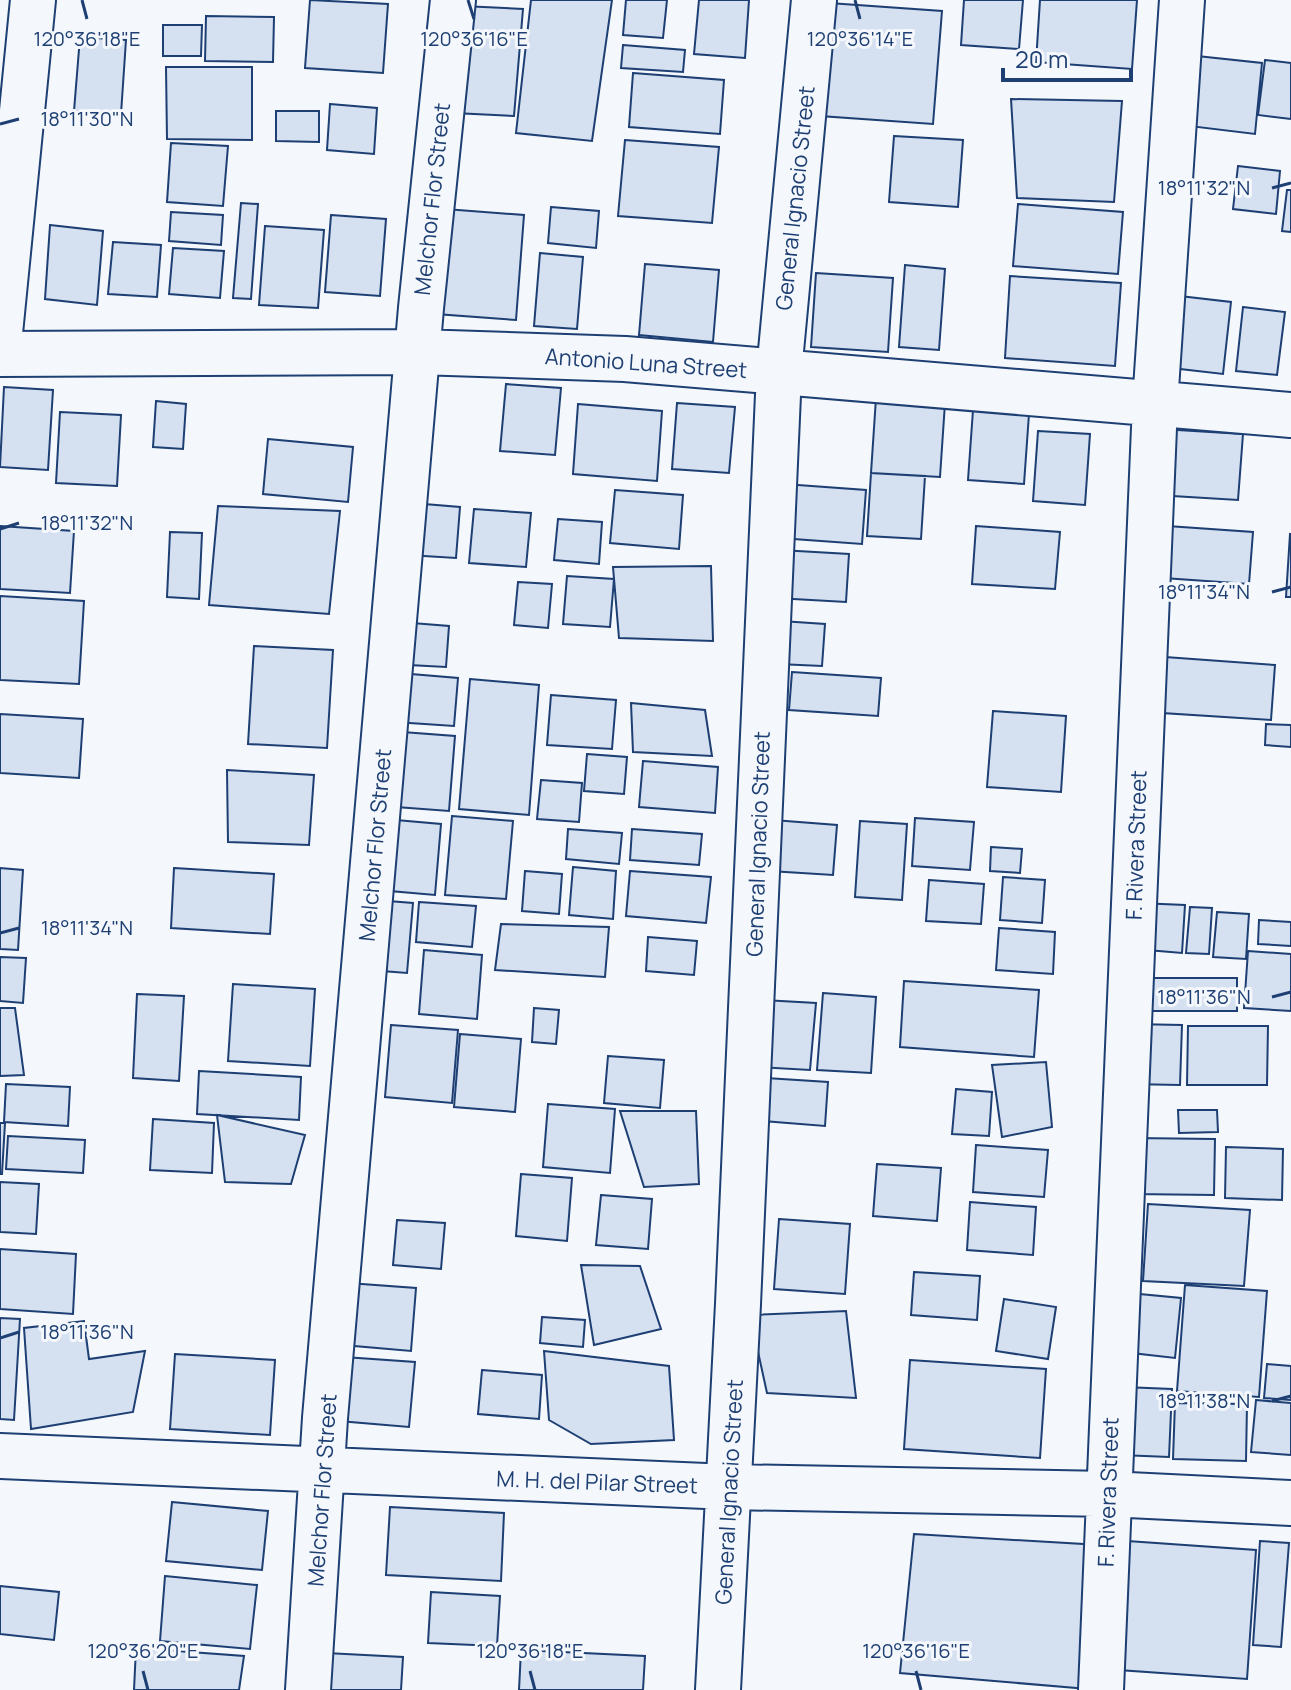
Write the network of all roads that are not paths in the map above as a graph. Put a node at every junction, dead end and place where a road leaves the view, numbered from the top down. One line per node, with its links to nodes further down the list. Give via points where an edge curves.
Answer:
1 (33, 0): 5 (street)
2 (453, 0): 6 (street, Melchor Flor Street)
3 (814, 0): 8 (street, General Ignacio Street)
4 (1182, 0): 9 (street, F. Rivera Street)
5 (0, 333)
6 (418, 352): 7 (street, Antonio Luna Street); 8 (street, Antonio Luna Street, via 625,359); 12 (street, Melchor Flor Street)
7 (0, 354)
8 (779, 372): 9 (street, Antonio Luna Street); 13 (street, General Ignacio Street)
9 (1155, 404): 10 (street, Antonio Luna Street); 14 (street, F. Rivera Street)
10 (1291, 415)
11 (0, 1456): 12 (street, M. H. del Pilar Street)
12 (323, 1470): 13 (street, M. H. del Pilar Street); 16 (street, Melchor Flor Street)
13 (729, 1487): 14 (street, M. H. del Pilar Street); 17 (street, General Ignacio Street)
14 (1108, 1494): 15 (street, M. H. del Pilar Street); 18 (street, F. Rivera Street)
15 (1291, 1503)
16 (308, 1690)
17 (718, 1690)
18 (1101, 1690)

